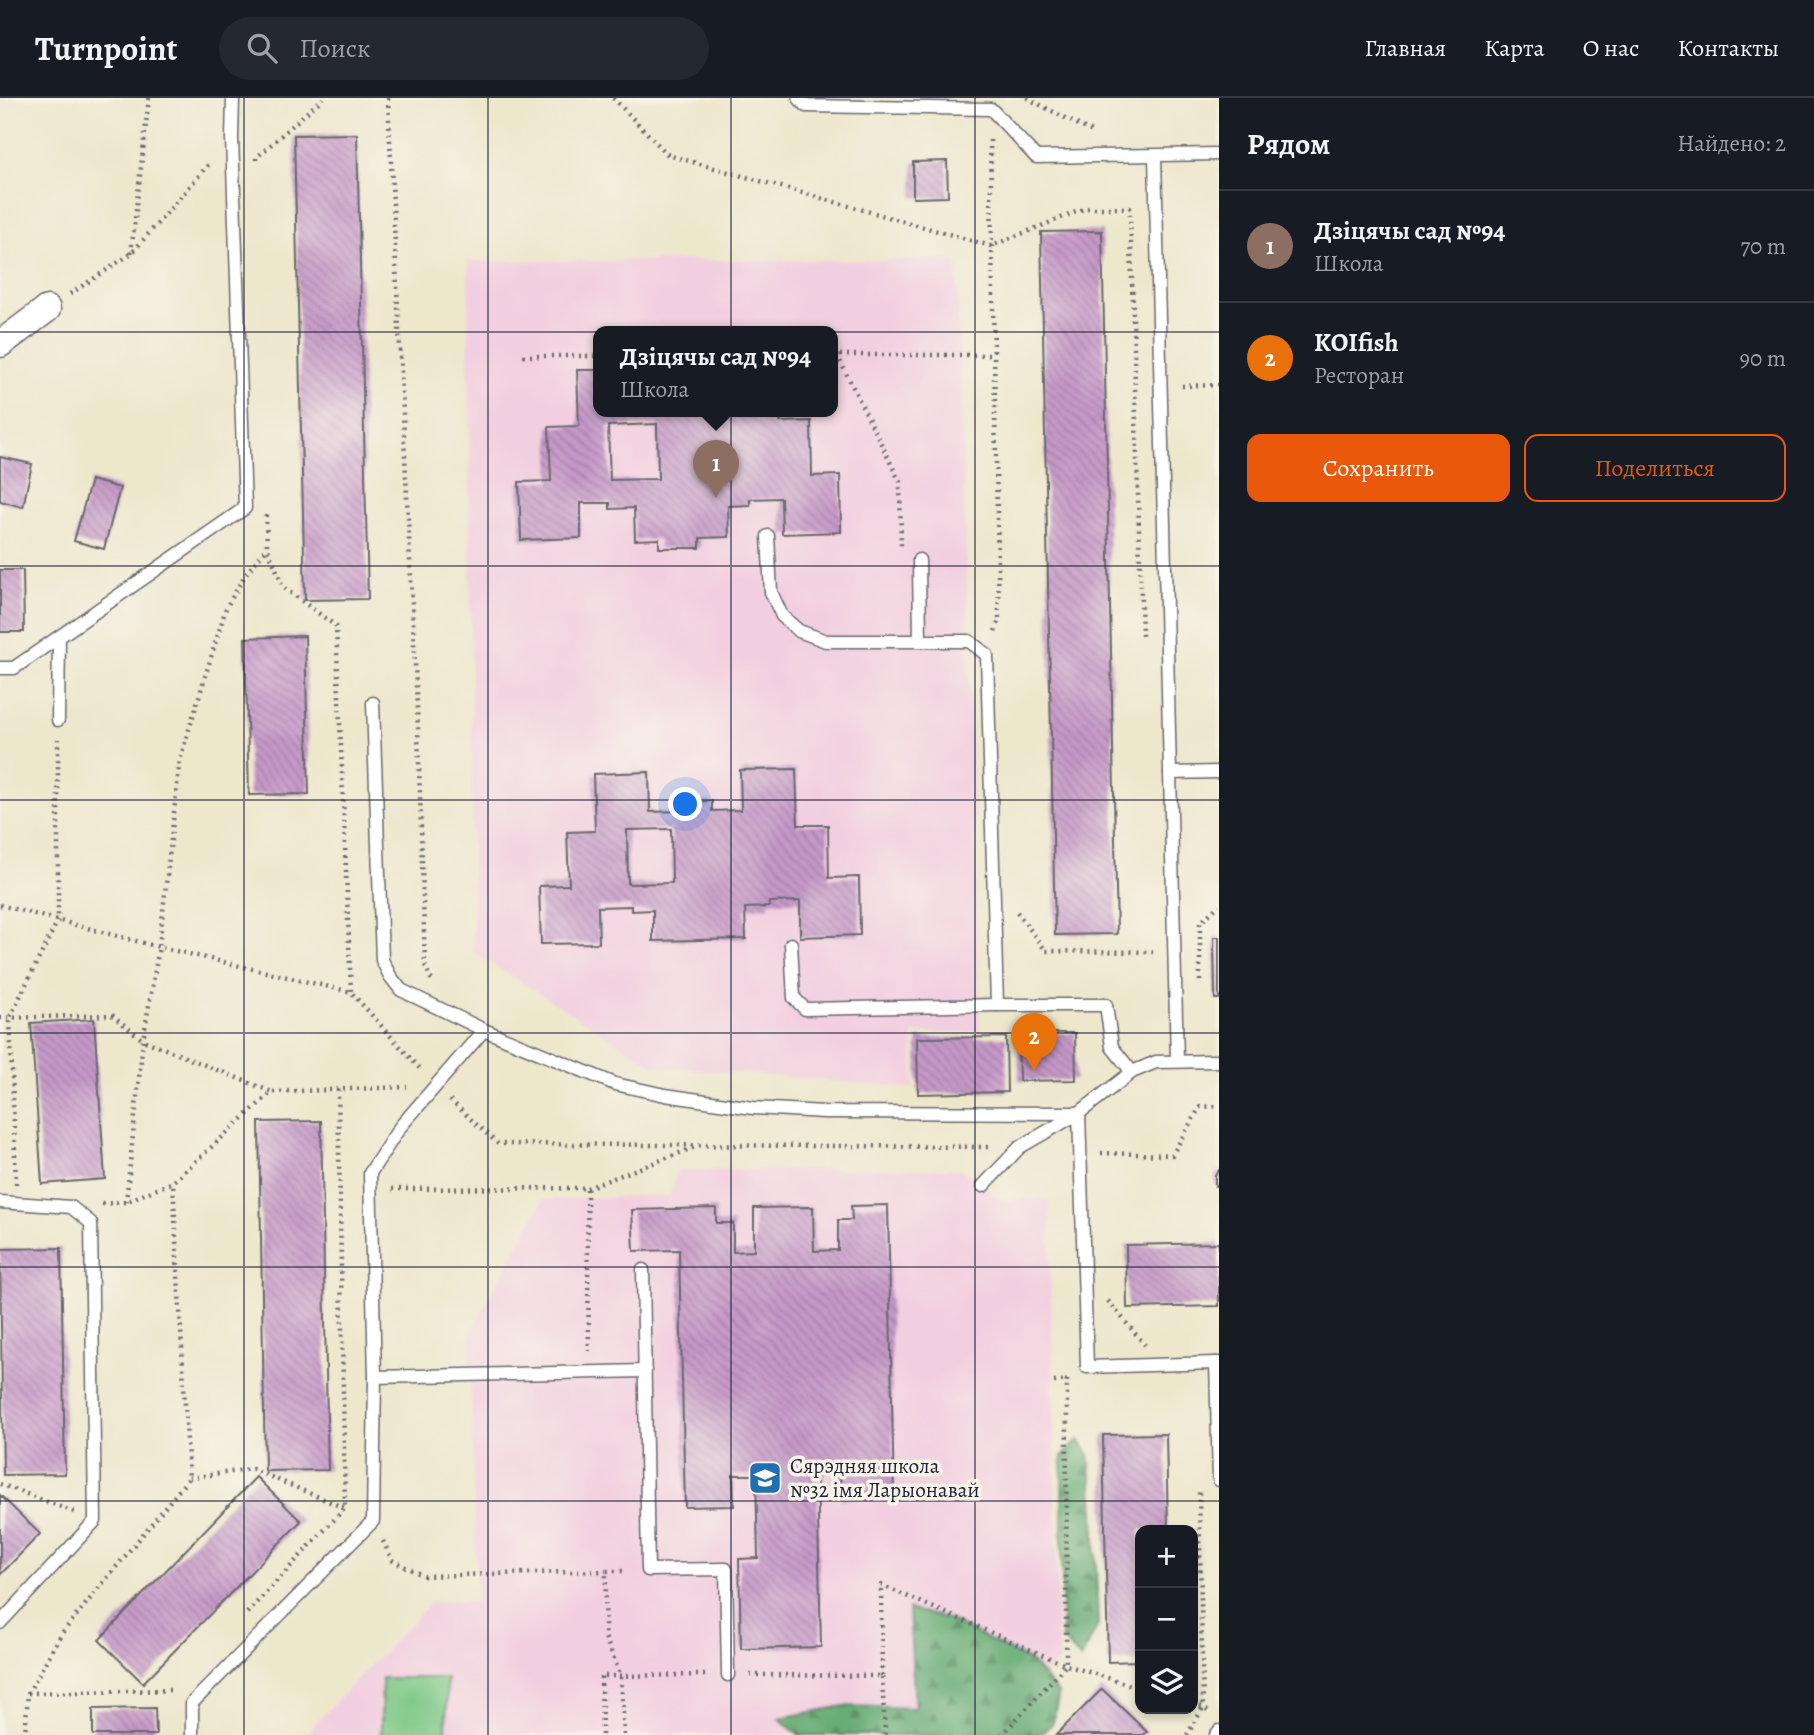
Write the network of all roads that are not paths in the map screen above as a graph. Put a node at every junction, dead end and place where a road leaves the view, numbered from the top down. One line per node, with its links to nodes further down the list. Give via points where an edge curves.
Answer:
1 (233, 98): 9 (lane, via 245,508)
2 (799, 98): 4 (lane, via 806,106 992,109 1036,157)
3 (1219, 155): 4 (lane)
4 (1155, 156): 15 (lane)
5 (47, 309): 6 (street)
6 (0, 344)
7 (768, 536): 10 (lane, via 771,592 782,616 799,631 825,641)
8 (919, 560): 10 (lane)
9 (59, 637): 11 (lane, via 14,668); 13 (lane)
10 (920, 641): 17 (lane, via 969,641 987,655)
11 (0, 668)
12 (373, 703): 18 (lane, via 382,960 401,990)
13 (58, 720)
14 (1219, 772): 15 (lane)
15 (1170, 773): 19 (lane)
16 (791, 944): 17 (lane, via 794,998 805,1009)
17 (997, 1005): 21 (lane, via 1106,1005 1112,1047)
18 (484, 1030): 22 (lane, via 615,1084 753,1108); 28 (lane, via 400,1128 370,1173)
19 (1177, 1061): 20 (lane); 21 (lane, via 1156,1062)
20 (1219, 1061)
21 (1132, 1072): 22 (lane)
22 (1079, 1113): 23 (lane, via 1020,1147); 26 (lane, via 1087,1367)
23 (984, 1186)
24 (0, 1202): 30 (lane, via 71,1207 91,1223 95,1521)
25 (643, 1270): 27 (lane)
26 (1218, 1363): 29 (lane)
27 (645, 1371): 28 (lane); 31 (lane, via 648,1570 726,1569)
28 (375, 1377): 33 (lane, via 373,1521 192,1703)
29 (1219, 1480)
30 (0, 1623)
31 (728, 1675)
32 (1219, 1731): 34 (lane)
33 (192, 1735)
34 (1216, 1735)

